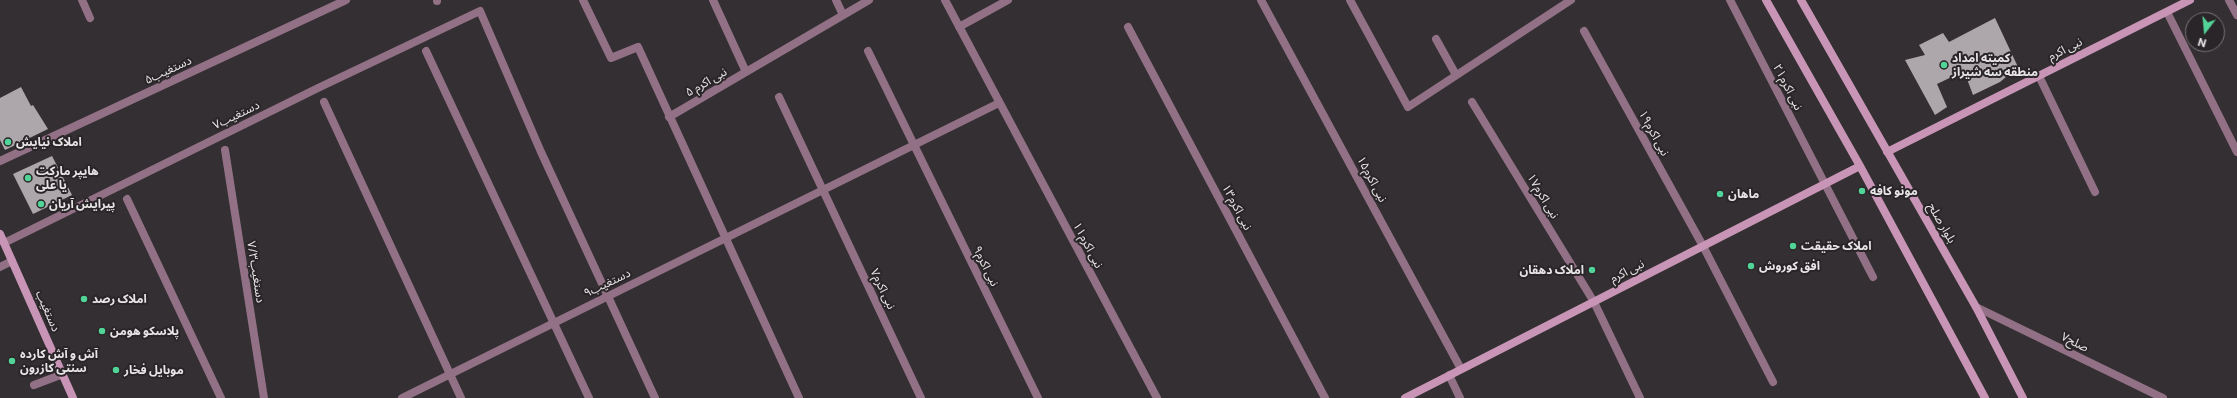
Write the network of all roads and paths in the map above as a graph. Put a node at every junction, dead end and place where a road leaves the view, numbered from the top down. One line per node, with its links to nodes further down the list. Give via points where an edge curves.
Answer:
1 (82, 0): 20 (street)
2 (346, 0): 39 (street, دستغیب۵)
3 (584, 0): 34 (street, via 611,58 638,47)
4 (713, 0): 27 (street)
5 (836, 0): 18 (street)
6 (869, 0): 18 (street, نبی اکرم ۵)
7 (945, 0): 21 (street, نبی اکرم۱۱)
8 (1008, 0): 21 (street)
9 (1262, 0): 56 (street, نبی اکرم۱۵)
10 (1350, 0): 28 (street, via 1408,107)
11 (1570, 0): 28 (street)
12 (1730, 0): 41 (street, نبی اکرم۲۱)
13 (1766, 0): 40 (street)
14 (1801, 0): 37 (street, بلوار صلح)
15 (2190, 0): 17 (street, نبی اکرم)
16 (2229, 0): 19 (street)
17 (2167, 12): 29 (street, نبی اکرم); 38 (street)
18 (843, 15): 27 (street, نبی اکرم ۵)
19 (2237, 16)
20 (90, 18)
21 (959, 27): 33 (street, نبی اکرم۱۱)
22 (1128, 27): 73 (street, نبی اکرم۱۳)
23 (1584, 31): 48 (street, نبی اکرم۱۹)
24 (1436, 39): 28 (street)
25 (426, 51): 55 (street)
26 (868, 51): 35 (street, نبی اکرم۹)
27 (746, 72): 34 (street, نبی اکرم ۵)
28 (1456, 75)
29 (2039, 76): 37 (street, نبی اکرم); 43 (street)
30 (779, 97): 42 (street, نبی اکرم۷)
31 (324, 102): 58 (street)
32 (1472, 102): 53 (street, نبی اکرم۱۷)
33 (999, 103): 35 (street); 72 (street, نبی اکرم۱۱)
34 (669, 117): 46 (street)
35 (913, 145): 42 (street, دستغیب۹); 71 (street, نبی اکرم۹)
36 (225, 150): 64 (street, دستغیب۷/۳)
37 (1887, 152): 54 (street, بلوار صلح)
38 (2237, 152)
39 (0, 161)
40 (1860, 166): 41 (street, نبی اکرم); 77 (street)
41 (1824, 184): 48 (street, نبی اکرم); 51 (street, نبی اکرم۲۱)
42 (822, 190): 46 (street, دستغیب۹); 70 (street, نبی اکرم۷)
43 (2095, 192)
44 (127, 199): 63 (street)
45 (0, 234): 47 (street, دستغیب)
46 (725, 238): 52 (street, دستغیب۹); 69 (street)
47 (4, 242): 49 (street, دستغیب); 52 (street, دستغیب۷, via 480,11 541,152)
48 (1703, 246): 53 (street, نبی اکرم); 60 (street, نبی اکرم۱۹)
49 (12, 262): 50 (street); 57 (street, دستغیب)
50 (0, 267)
51 (1873, 277)
52 (608, 296): 55 (street, دستغیب۹); 68 (street)
53 (1594, 302): 56 (street, نبی اکرم); 76 (street, نبی اکرم۱۷)
54 (1976, 307): 78 (street, بلوار صلح); 79 (street, صلح۷)
55 (554, 323): 58 (street, دستغیب۹); 67 (street)
56 (1461, 369): 59 (street, نبی اکرم)
57 (63, 374): 61 (street); 62 (street, دستغیب)
58 (450, 374): 65 (street, دستغیب۹); 66 (street)
59 (1449, 375): 74 (street, نبی اکرم); 75 (street)
60 (1773, 382)
61 (34, 386)
62 (73, 398)
63 (221, 398)
64 (264, 398)
65 (402, 398)
66 (461, 398)
67 (589, 398)
68 (655, 398)
69 (799, 398)
70 (921, 398)
71 (1038, 398)
72 (1157, 398)
73 (1325, 398)
74 (1405, 398)
75 (1460, 398)
76 (1640, 398)
77 (1985, 398)
78 (2023, 398)
79 (2163, 398)

